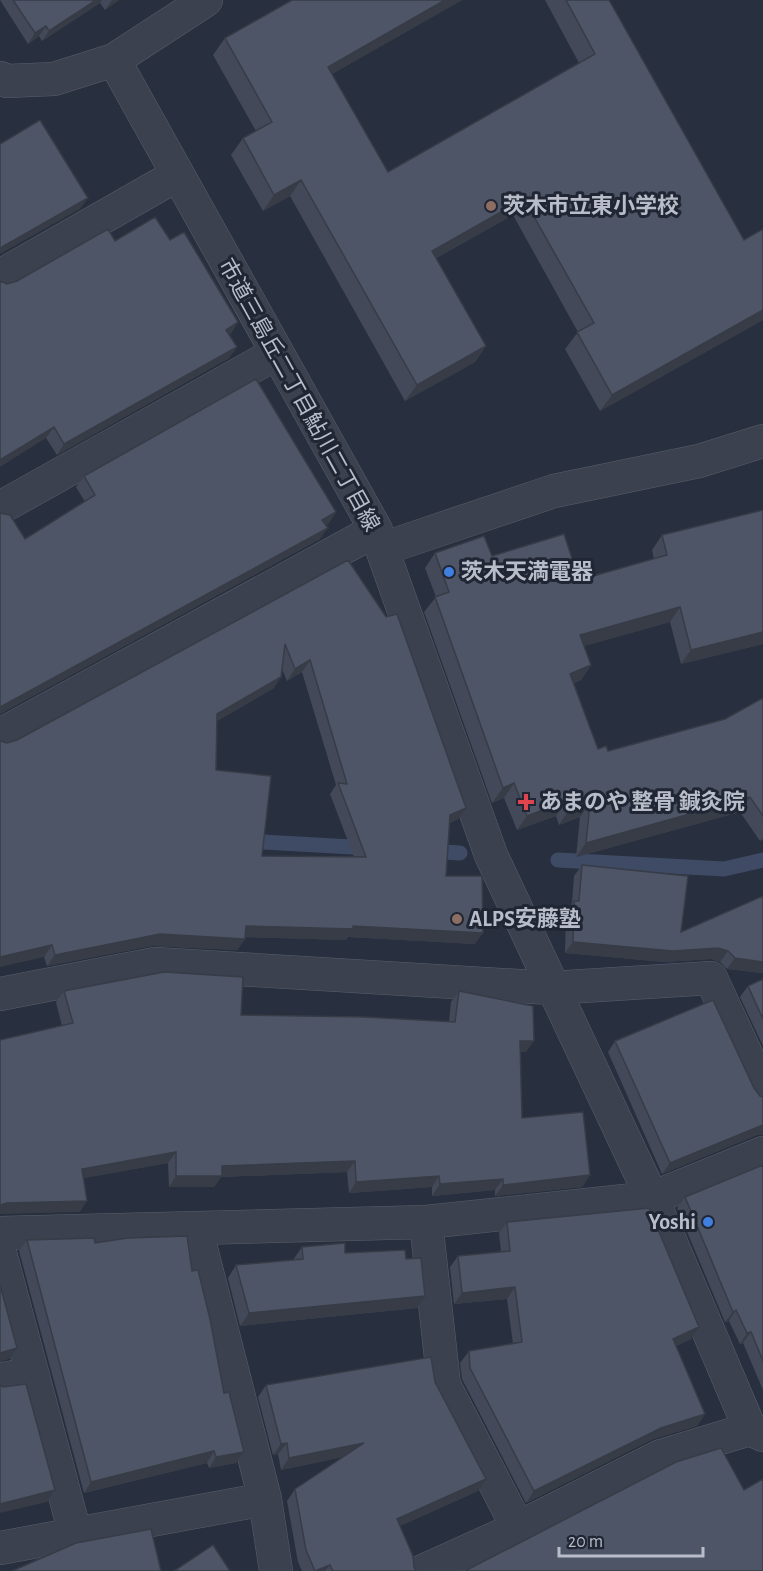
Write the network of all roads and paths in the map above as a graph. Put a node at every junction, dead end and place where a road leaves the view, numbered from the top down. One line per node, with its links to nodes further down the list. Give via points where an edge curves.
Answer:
1 (206, 0): 2 (street)
2 (114, 60): 3 (street, via 54,79); 4 (street, 市道三島丘二丁目鮎川二丁目線)
3 (0, 78)
4 (177, 175): 5 (street); 6 (street, 市道三島丘二丁目鮎川二丁目線)
5 (0, 276)
6 (277, 353): 8 (street); 9 (street, 市道三島丘二丁目鮎川二丁目線)
7 (763, 441): 9 (street, 市道三島丘二丁目鮎川二丁目線, via 699,461 554,491)
8 (0, 508)
9 (379, 540): 10 (street); 11 (street, via 490,855)
10 (0, 735)
11 (551, 988): 12 (street, via 155,964); 13 (street, via 711,978); 15 (street)
12 (0, 994)
13 (763, 1091)
14 (763, 1153): 15 (street)
15 (652, 1198): 16 (street); 22 (street)
16 (426, 1222): 17 (street); 24 (street, via 444,1385)
17 (196, 1229): 18 (street); 23 (street)
18 (0, 1233)
19 (0, 1253): 20 (street)
20 (32, 1373): 21 (street); 25 (street)
21 (0, 1380)
22 (757, 1432): 24 (street, via 661,1456)
23 (265, 1499): 25 (street); 27 (street)
24 (518, 1528): 28 (street)
25 (75, 1533): 26 (street)
26 (0, 1548)
27 (276, 1571)
28 (423, 1571)

